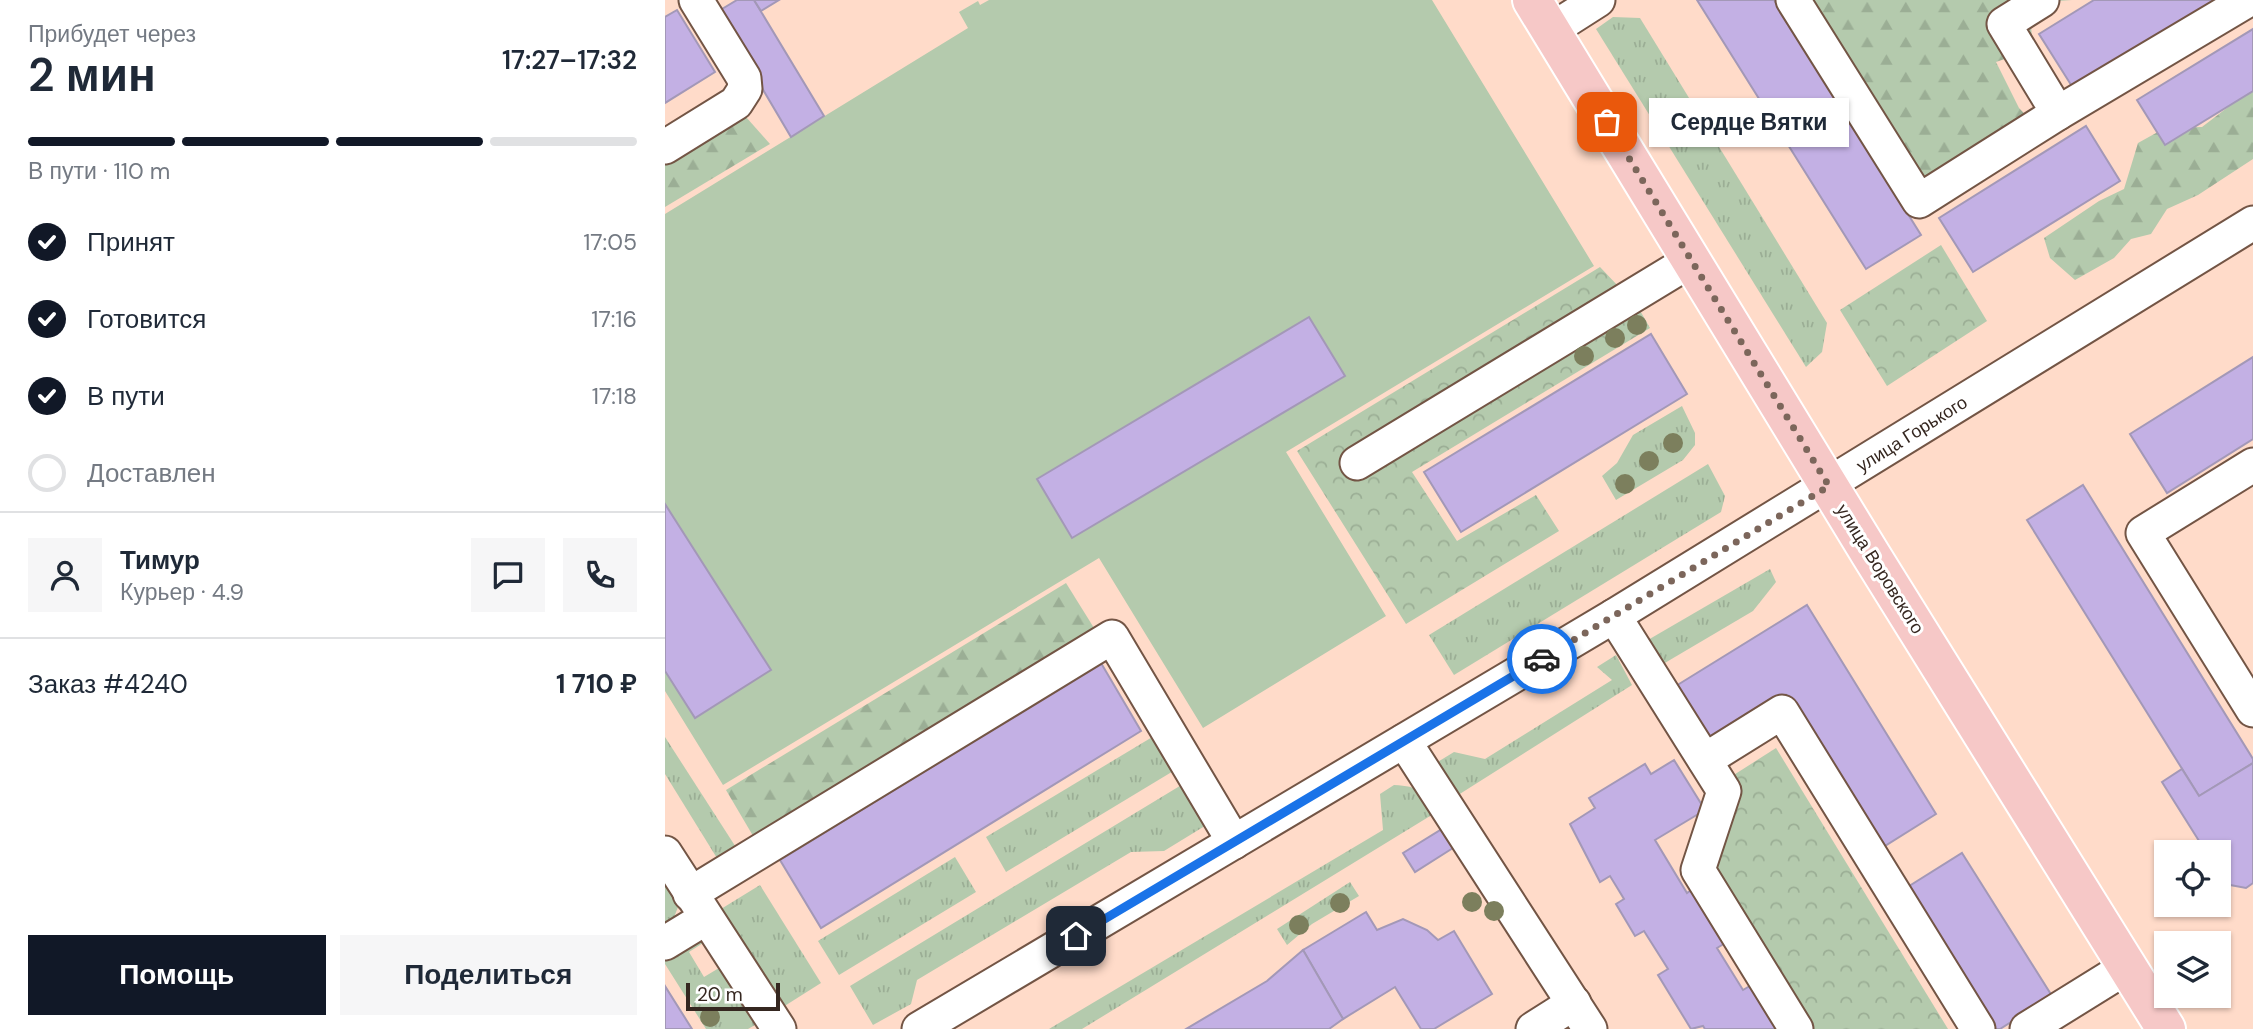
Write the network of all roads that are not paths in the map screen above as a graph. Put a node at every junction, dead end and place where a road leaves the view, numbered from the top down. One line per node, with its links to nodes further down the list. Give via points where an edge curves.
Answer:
1 (696, 0): 8 (street, via 744,78 745,89 736,103)
2 (1598, 0): 6 (street)
3 (1793, 0): 7 (street, via 1919,201)
4 (2042, 0): 7 (street, via 2004,24)
5 (2248, 0): 7 (street)
6 (1541, 15): 10 (main road, улица Воровского)
7 (2058, 113)
8 (665, 147)
9 (2253, 223): 13 (street, улица Горького)
10 (1690, 261): 11 (street); 13 (main road, улица Воровского)
11 (1357, 463)
12 (2253, 464): 15 (street, via 2143,533)
13 (1829, 486): 14 (street, улица Горького); 22 (main road, улица Воровского)
14 (1614, 616): 16 (street, улица Горького); 17 (street)
15 (2247, 688)
16 (1404, 741): 18 (street, улица Горького); 23 (street)
17 (1705, 760): 27 (street, via 1724,791 1698,870); 28 (street, via 1782,712)
18 (1234, 842): 20 (street, via 1112,638); 25 (street, улица Горького)
19 (665, 853): 20 (street)
20 (698, 906): 21 (street); 24 (street)
21 (665, 943)
22 (2127, 967): 29 (street); 30 (main road, улица Воровского)
23 (1582, 1016): 26 (street)
24 (779, 1029)
25 (919, 1029)
26 (1533, 1029)
27 (1796, 1029)
28 (1978, 1029)
29 (2027, 1029)
30 (2166, 1029)

